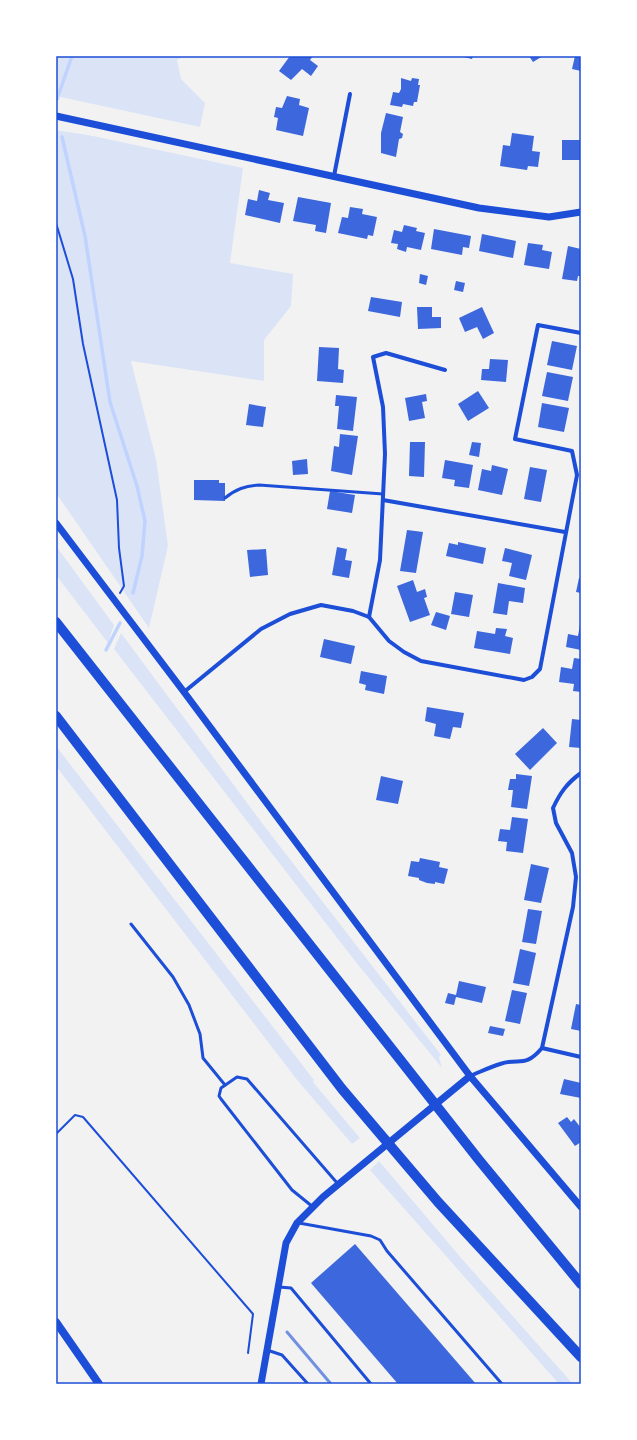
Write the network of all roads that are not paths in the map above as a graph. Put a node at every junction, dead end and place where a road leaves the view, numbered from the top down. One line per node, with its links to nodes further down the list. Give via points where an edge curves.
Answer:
1 (350, 94): 3 (street)
2 (56, 116): 3 (street)
3 (334, 176): 4 (street, via 479,208 549,217)
4 (581, 212)
5 (581, 333): 7 (street, via 538,325 515,439 572,451)
6 (445, 370): 8 (street, via 386,353 373,357 383,407)
7 (579, 475): 12 (street)
8 (383, 494): 9 (lane, via 247,485 236,489); 10 (street)
9 (225, 498)
10 (383, 500): 12 (street); 13 (street, via 380,560)
11 (56, 523): 15 (street)
12 (565, 532): 13 (street, via 540,669 532,677 524,680 421,661 389,641)
13 (369, 617): 15 (street, via 322,605 290,614 261,629)
14 (56, 622): 27 (highway, via 479,1160)
15 (184, 692): 21 (street)
16 (56, 716): 32 (highway, via 342,1089 438,1202)
17 (581, 773): 19 (street, via 570,780 553,808 556,823 572,853 576,877 573,907)
18 (131, 924): 22 (lane, via 173,977 189,1006 200,1034 203,1058)
19 (542, 1048): 20 (street); 21 (street, via 533,1058 501,1063)
20 (581, 1057)
21 (470, 1076): 23 (street); 25 (street)
22 (224, 1085): 23 (lane, via 237,1077 247,1079); 24 (lane, via 220,1091 221,1099 292,1190)
23 (338, 1184): 24 (street)
24 (313, 1207): 26 (street)
25 (581, 1207)
26 (297, 1223): 28 (street, via 286,1243); 37 (lane, via 371,1236 380,1240)
27 (581, 1284)
28 (279, 1287): 31 (street); 36 (lane, via 291,1288)
29 (56, 1322): 30 (main road)
30 (58, 1331): 33 (main road)
31 (267, 1350): 34 (street); 35 (lane, via 282,1355)
32 (581, 1357)
33 (99, 1384)
34 (261, 1384)
35 (308, 1384)
36 (371, 1384)
37 (502, 1384)

